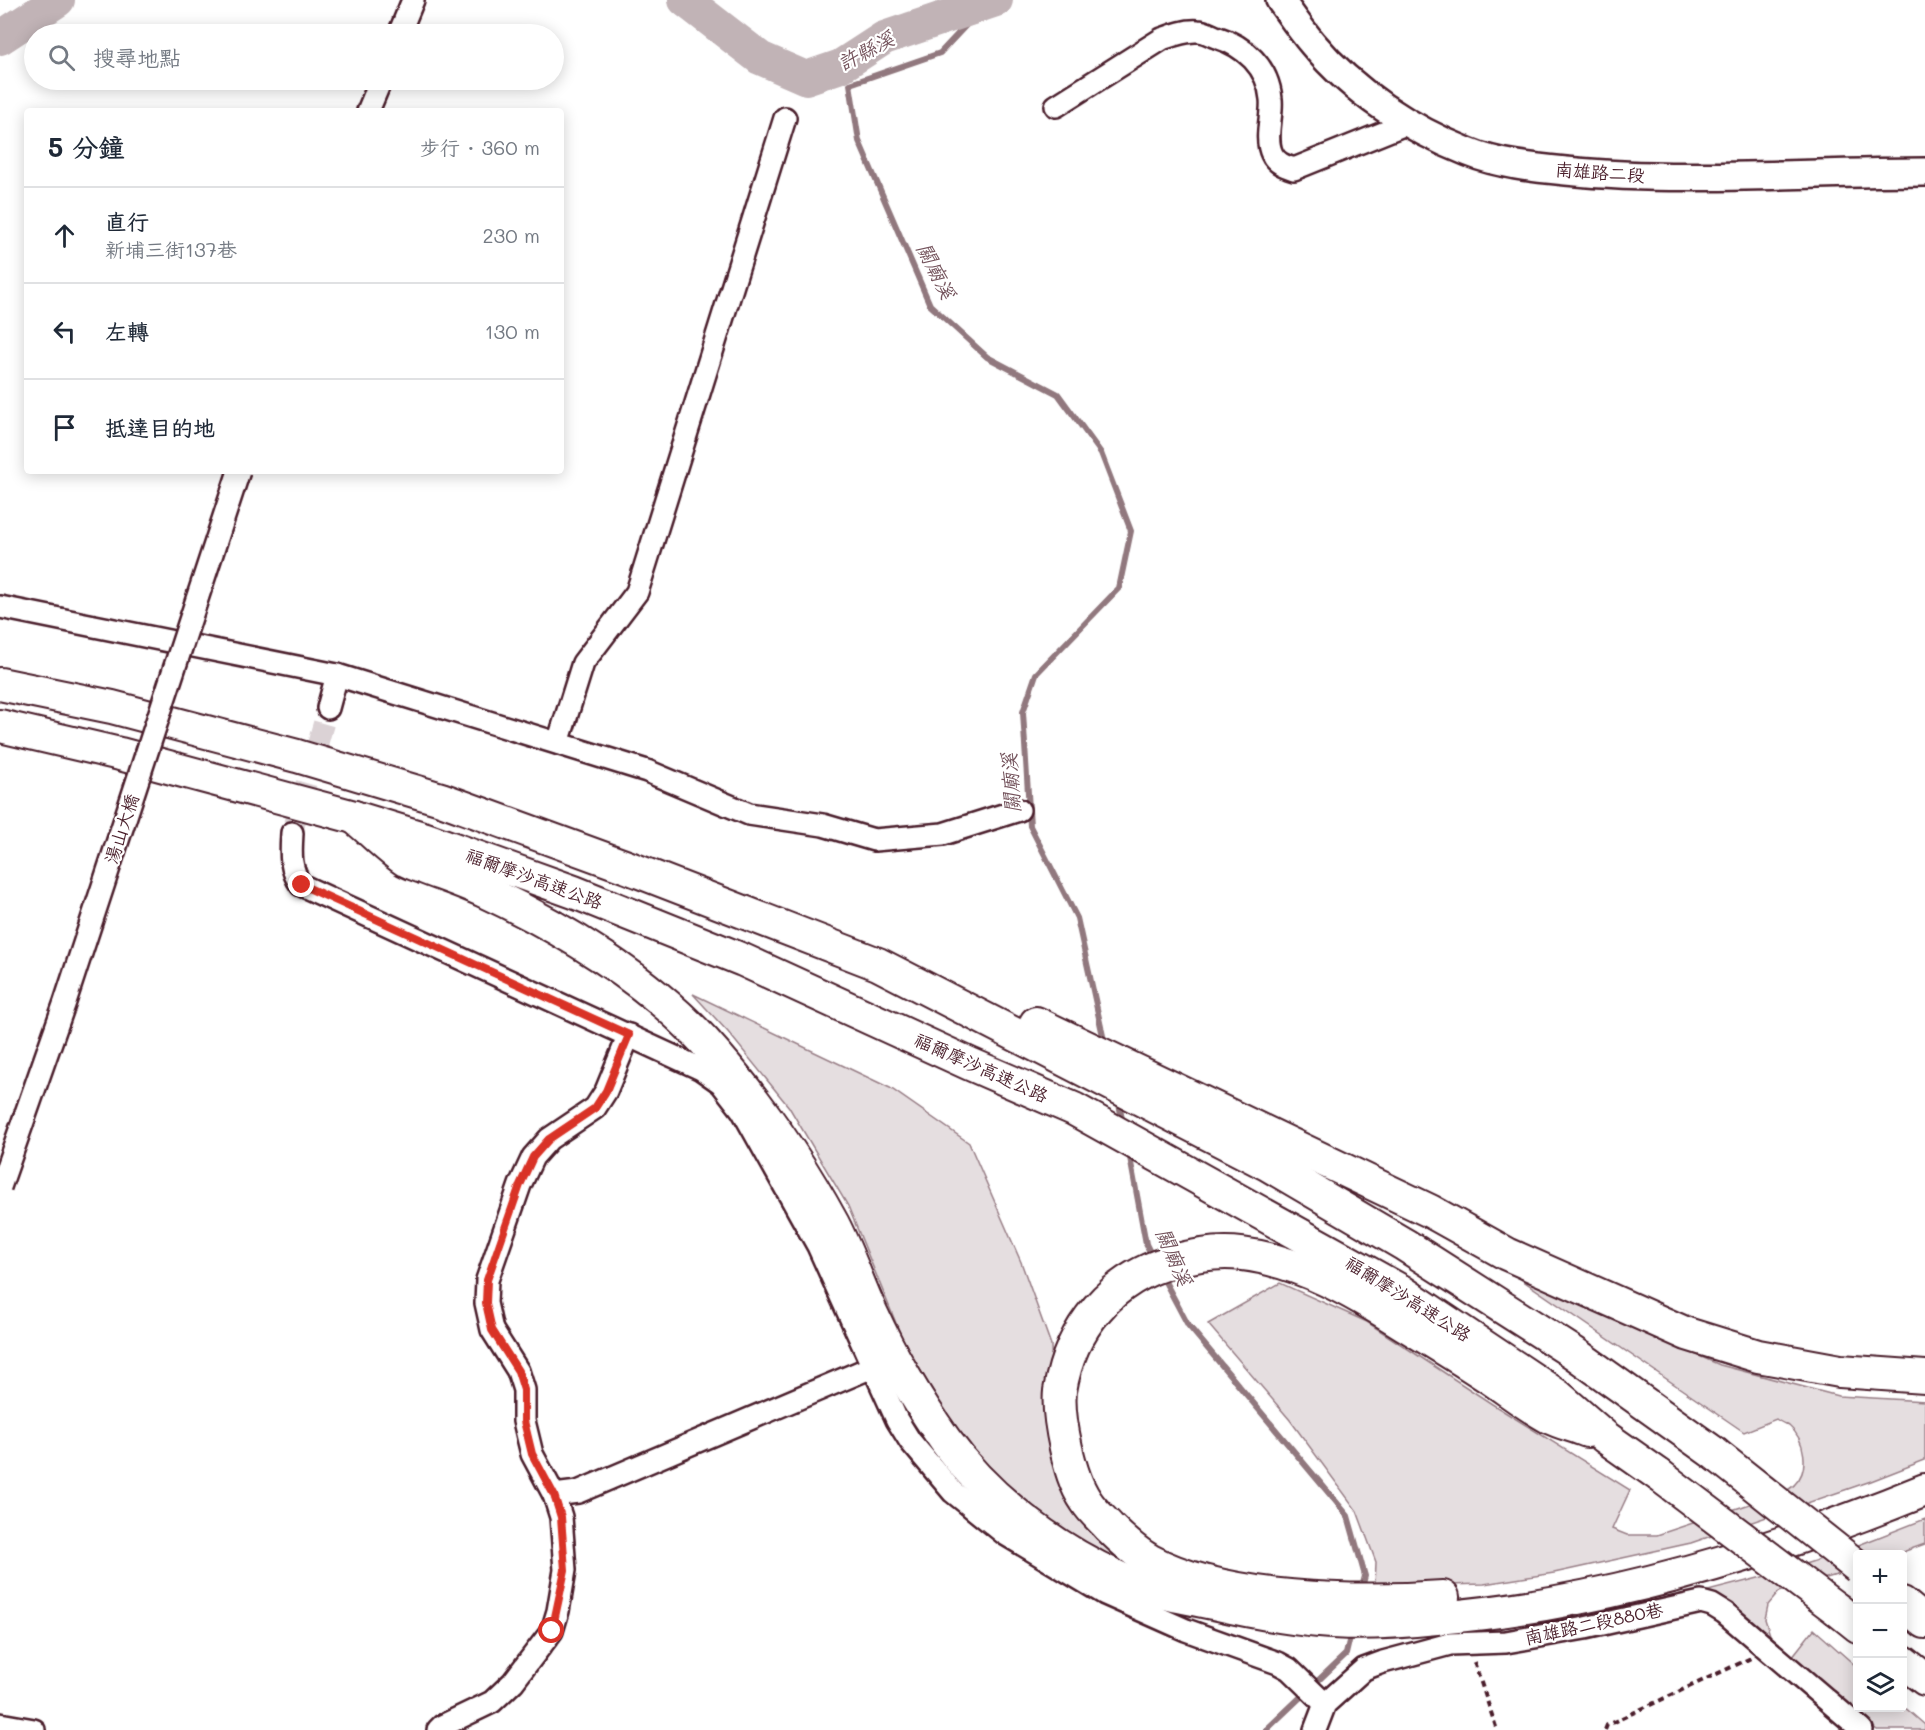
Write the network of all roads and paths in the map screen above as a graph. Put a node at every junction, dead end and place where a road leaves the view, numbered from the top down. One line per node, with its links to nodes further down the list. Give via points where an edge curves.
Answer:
1 (413, 0): 3 (street)
2 (1280, 0): 8 (main road, 南雄路二段, via 1313,45 1352,84)
3 (403, 24)
4 (377, 90): 6 (street)
5 (1056, 106): 8 (street, via 1162,39 1198,31 1233,44 1262,69 1271,99 1271,154 1281,165 1294,169)
6 (369, 108)
7 (786, 118): 16 (street, via 638,592 584,663)
8 (1408, 123): 9 (main road, 南雄路二段, via 1469,153 1525,167 1663,177)
9 (1925, 172)
10 (238, 474): 22 (street, 湯山大橋, bridge, via 65,1002)
11 (0, 607): 12 (street)
12 (337, 675): 14 (street); 16 (street)
13 (0, 684): 21 (highway, via 135,713 297,756 441,799 627,867 968,1002)
14 (328, 708)
15 (0, 726): 18 (highway, 福爾摩沙高速公路)
16 (558, 743): 17 (street, via 647,771 749,814 823,825 874,840 943,834)
17 (1019, 810)
18 (354, 817): 25 (highway, 福爾摩沙高速公路, via 584,896 743,960 1074,1109 1401,1291 1558,1396); 31 (highway, via 407,861 485,891 592,949 702,1038 764,1112 795,1157 835,1229 893,1358 919,1401 979,1482 1016,1514 1122,1579 1250,1611)
19 (292, 833): 20 (street, via 290,855 294,874 302,885)
20 (629, 1035): 23 (street, via 700,1068 722,1083 742,1110 818,1246); 28 (street, via 595,1108 549,1139 533,1157 487,1280 486,1303 492,1330 518,1371 532,1454)
21 (1272, 1151): 24 (highway, via 1430,1211 1507,1254 1687,1334 1758,1356 1828,1369); 29 (highway, bridge, via 1405,1245 1575,1353 1714,1453)
22 (0, 1187)
23 (872, 1366): 28 (street, via 578,1492); 39 (street, via 910,1441 953,1492 1005,1534 1105,1594 1186,1630 1278,1663)
24 (1925, 1377)
25 (1605, 1437): 31 (highway, via 1550,1417 1362,1298 1312,1273 1276,1261 1240,1253 1195,1255 1158,1265 1128,1281 1101,1301 1082,1327 1067,1362 1060,1394 1061,1428 1071,1470 1086,1502 1147,1559 1194,1579 1291,1595); 33 (highway, 福爾摩沙高速公路, bridge)
26 (1925, 1467): 32 (highway, via 1808,1513 1692,1550 1555,1584)
27 (1925, 1490): 32 (highway, via 1795,1538 1678,1574 1557,1602 1491,1614)
28 (554, 1495): 42 (street, via 561,1517 565,1570 552,1631 513,1682 492,1702)
29 (1853, 1563)
30 (1903, 1604): 34 (highway)
31 (1326, 1610): 32 (highway)
32 (1398, 1611)
33 (1848, 1618)
34 (1925, 1622)
35 (1468, 1644): 36 (street, 南雄路二段880巷, via 1506,1642 1585,1628 1701,1602 1725,1613); 39 (street, 南雄路二段880巷, via 1450,1644 1364,1669); 44 (path)
36 (1768, 1650): 45 (path, via 1607,1725); 46 (street, 南雄路二段880巷)
37 (1907, 1665): 38 (highway)
38 (1925, 1679)
39 (1322, 1701): 43 (street, 南雄路二段880巷)
40 (0, 1724): 41 (street)
41 (34, 1730)
42 (438, 1730)
43 (1315, 1730)
44 (1497, 1730)
45 (1605, 1730)
46 (1862, 1730)

